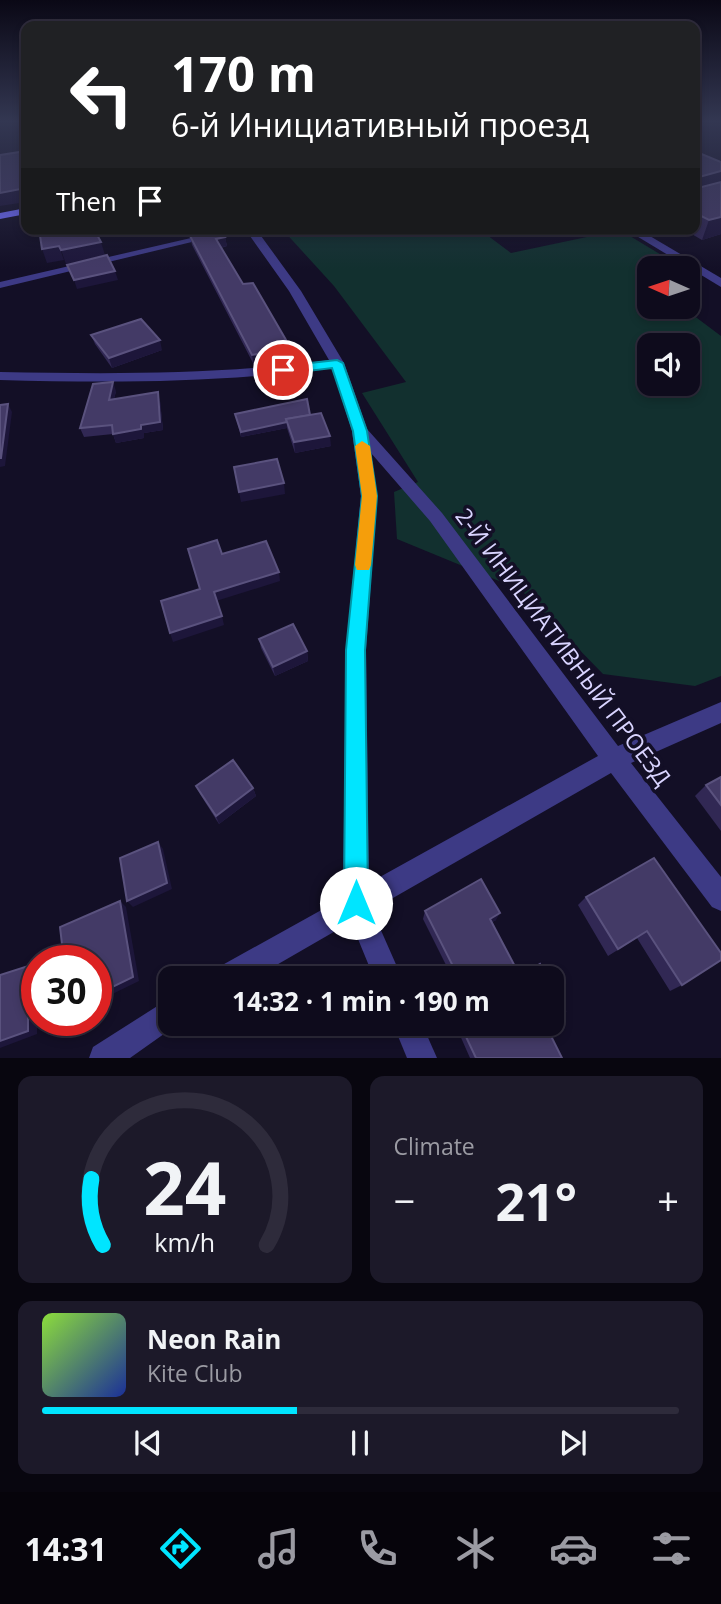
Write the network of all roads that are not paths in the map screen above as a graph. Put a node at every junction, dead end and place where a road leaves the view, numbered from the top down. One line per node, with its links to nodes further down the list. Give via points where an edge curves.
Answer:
1 (21, 212): 2 (street)
2 (0, 216)
3 (216, 235): 7 (lane)
4 (254, 235): 8 (street, via 295,291)
5 (640, 235): 6 (street)
6 (721, 283)
7 (0, 285)
8 (337, 363): 9 (street, via 256,374 144,379); 10 (street)
9 (0, 376)
10 (360, 431): 12 (street, 2-Й ИНИЦИАТИВНЫЙ ПРОЕЗД, via 436,517); 14 (street, via 369,496 356,650)
11 (721, 712): 12 (street)
12 (614, 759): 13 (street, 2-Й ИНИЦИАТИВНЫЙ ПРОЕЗД); 14 (street)
13 (721, 898)
14 (356, 903): 15 (street); 16 (street)
15 (248, 966)
16 (383, 966)
17 (158, 1020): 19 (street)
18 (412, 1036): 20 (street)
19 (104, 1058)
20 (422, 1058)

